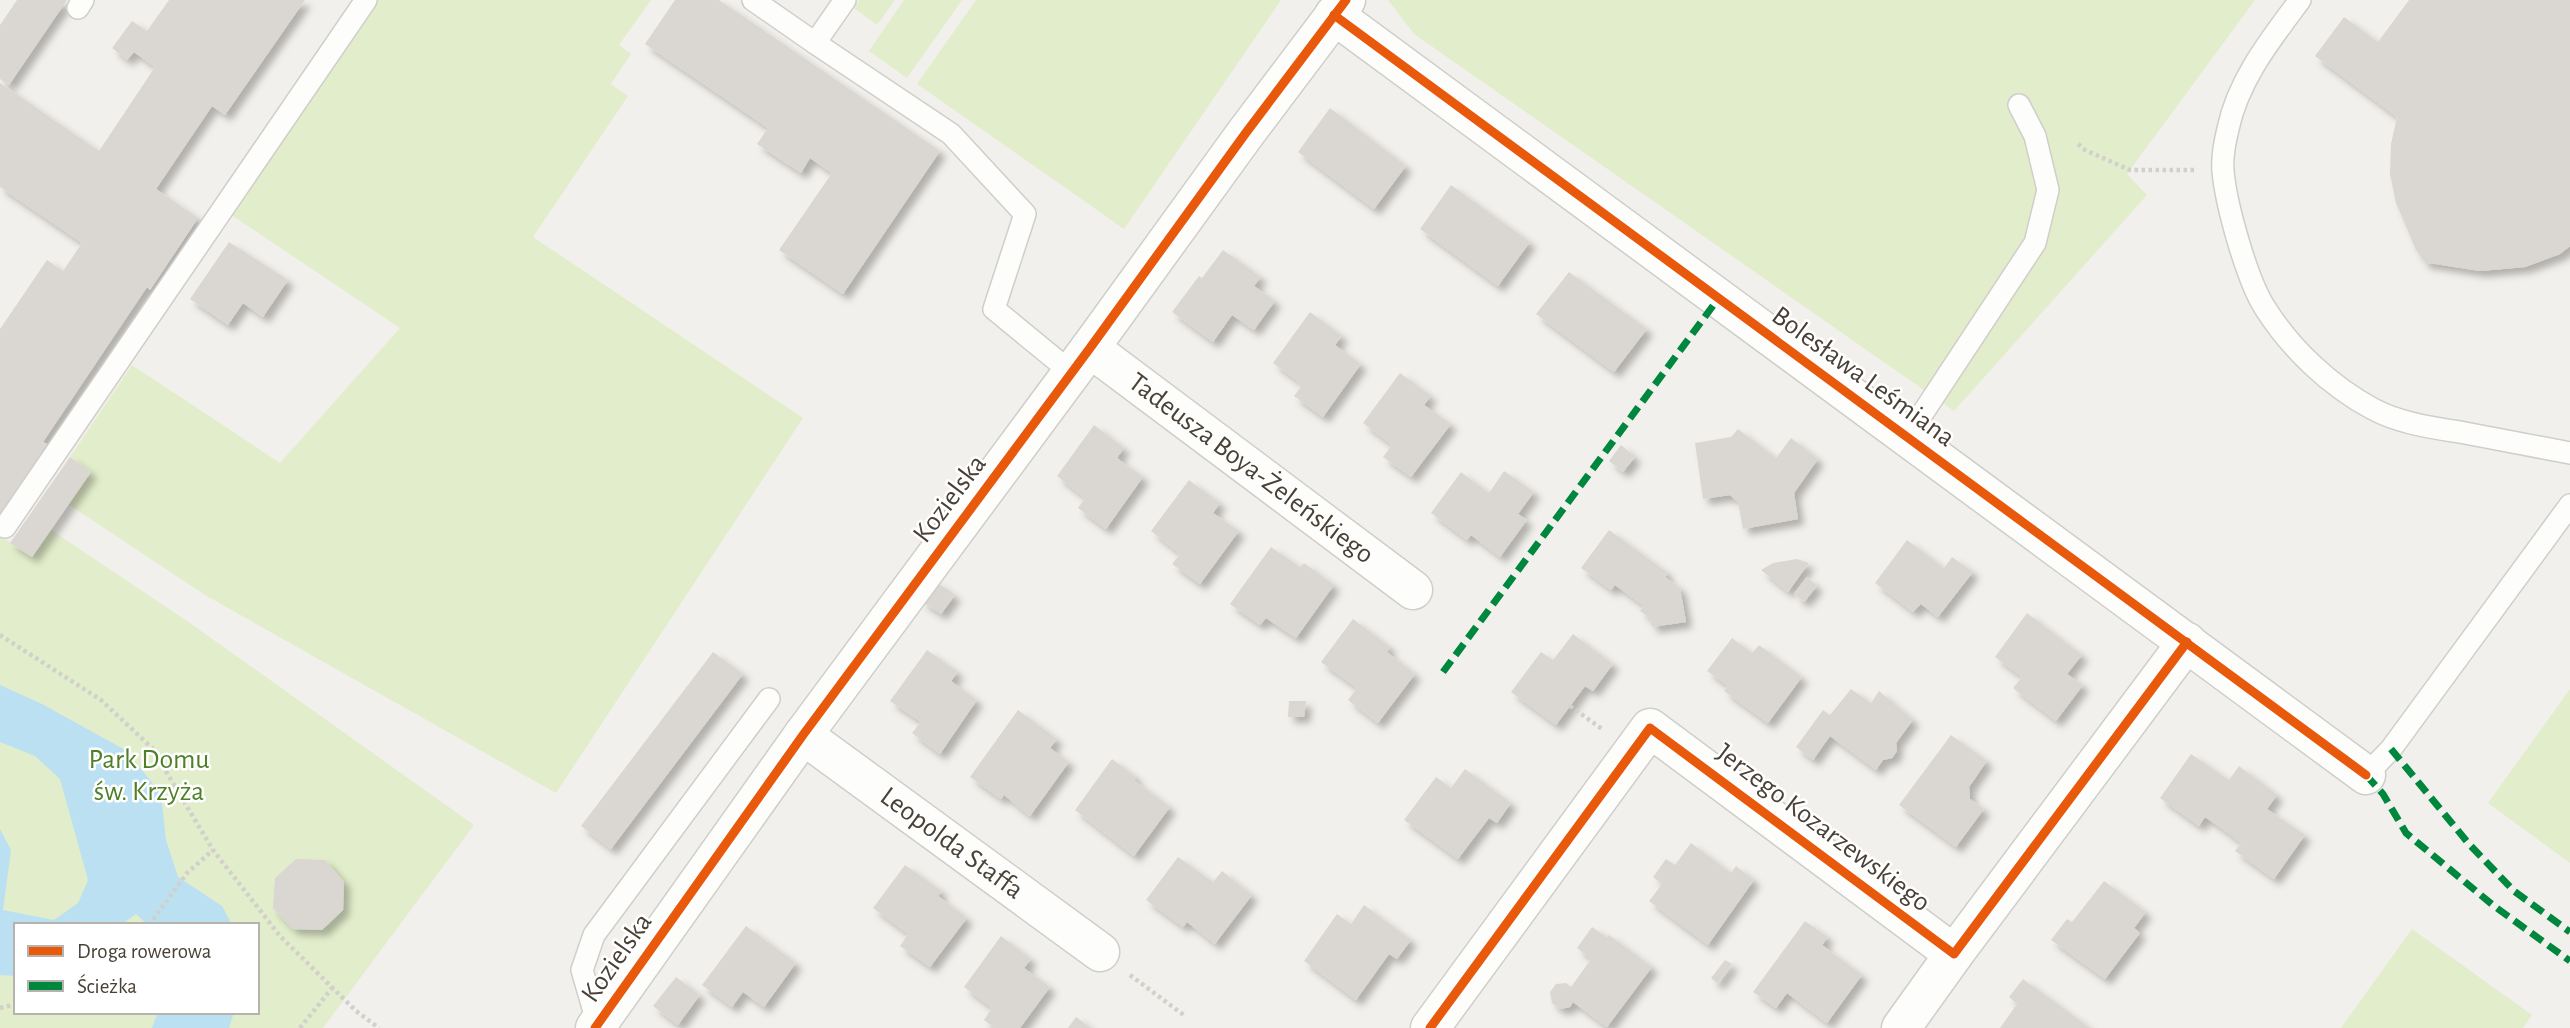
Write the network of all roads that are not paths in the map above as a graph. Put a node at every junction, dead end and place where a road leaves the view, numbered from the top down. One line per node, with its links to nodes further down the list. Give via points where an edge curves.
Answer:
1 (366, 0): 12 (lane)
2 (753, 0): 6 (lane)
3 (845, 0): 6 (lane)
4 (2300, 0): 10 (lane, via 2241,88 2228,129 2223,170 2231,215 2263,306 2294,346 2333,383 2374,410 2417,425)
5 (1340, 8): 8 (street, Kozielska); 9 (street, Bolesława Leśmiana)
6 (815, 43): 8 (lane, via 951,134 1025,214 994,309)
7 (2019, 105): 9 (lane, via 2035,136 2048,190 2035,243)
8 (1081, 361): 13 (street, Tadeusza Boya-Żeleńskiego); 16 (street, Kozielska)
9 (1907, 437): 14 (street, Bolesława Leśmiana)
10 (2570, 453)
11 (2570, 505): 17 (lane, via 2391,749)
12 (5, 527)
13 (1413, 590)
14 (2188, 642): 17 (street, Bolesława Leśmiana); 19 (street)
15 (769, 699): 20 (lane, via 594,934 582,970)
16 (803, 735): 18 (street, Leopolda Staffa); 20 (street, Kozielska)
17 (2366, 775)
18 (1100, 952)
19 (1954, 954): 21 (street, Jerzego Kozarzewskiego, via 1650,728); 22 (street)
20 (598, 1027)
21 (1430, 1028)
22 (1901, 1028)

